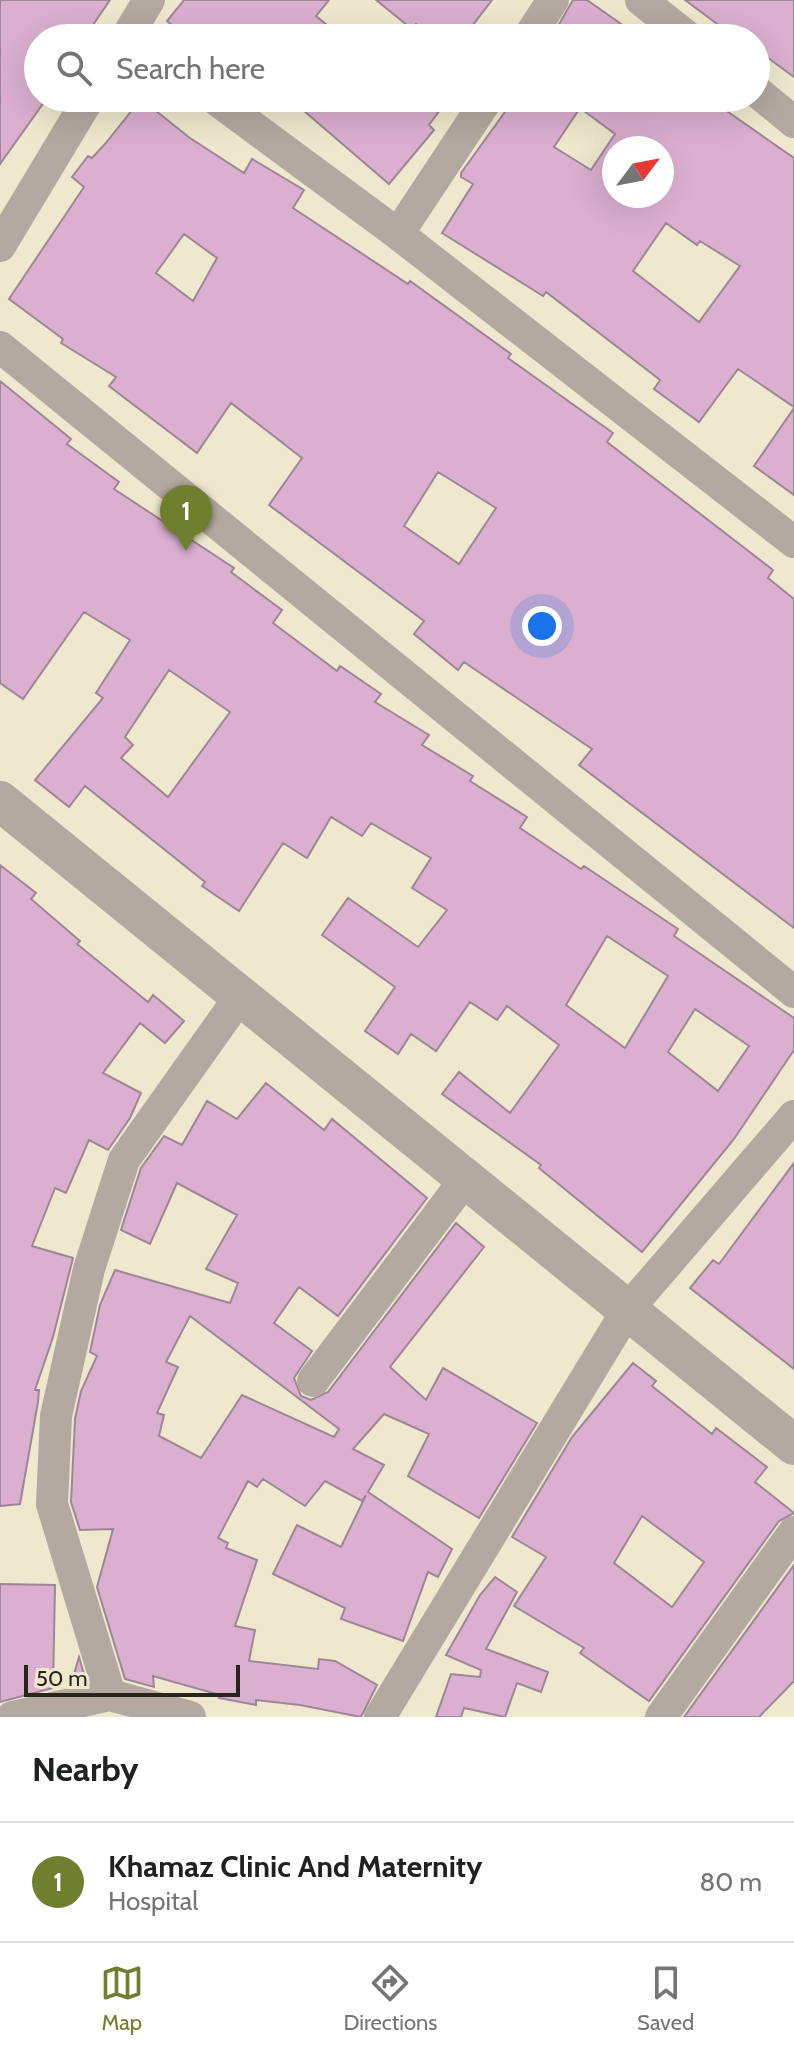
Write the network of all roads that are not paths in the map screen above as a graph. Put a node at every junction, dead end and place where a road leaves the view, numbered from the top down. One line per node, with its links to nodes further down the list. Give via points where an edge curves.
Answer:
1 (149, 0): 4 (street)
2 (553, 0): 5 (street)
3 (641, 0): 6 (street)
4 (136, 24)
5 (537, 24)
6 (671, 24)
7 (770, 102): 11 (street)
8 (81, 112): 13 (street)
9 (233, 112): 12 (street)
10 (479, 112): 12 (street)
11 (794, 122)
12 (398, 234): 15 (street)
13 (0, 246)
14 (0, 347): 17 (street)
15 (794, 542)
16 (0, 801): 18 (street)
17 (794, 992)
18 (239, 998): 20 (street); 25 (street, via 124,1160 89,1269 56,1416 52,1504)
19 (794, 1116): 21 (street)
20 (464, 1181): 21 (street); 22 (street)
21 (628, 1309): 23 (street); 28 (street)
22 (313, 1381)
23 (794, 1445)
24 (794, 1532): 29 (street)
25 (110, 1695): 26 (street); 27 (street)
26 (12, 1717)
27 (190, 1717)
28 (380, 1717)
29 (661, 1717)

